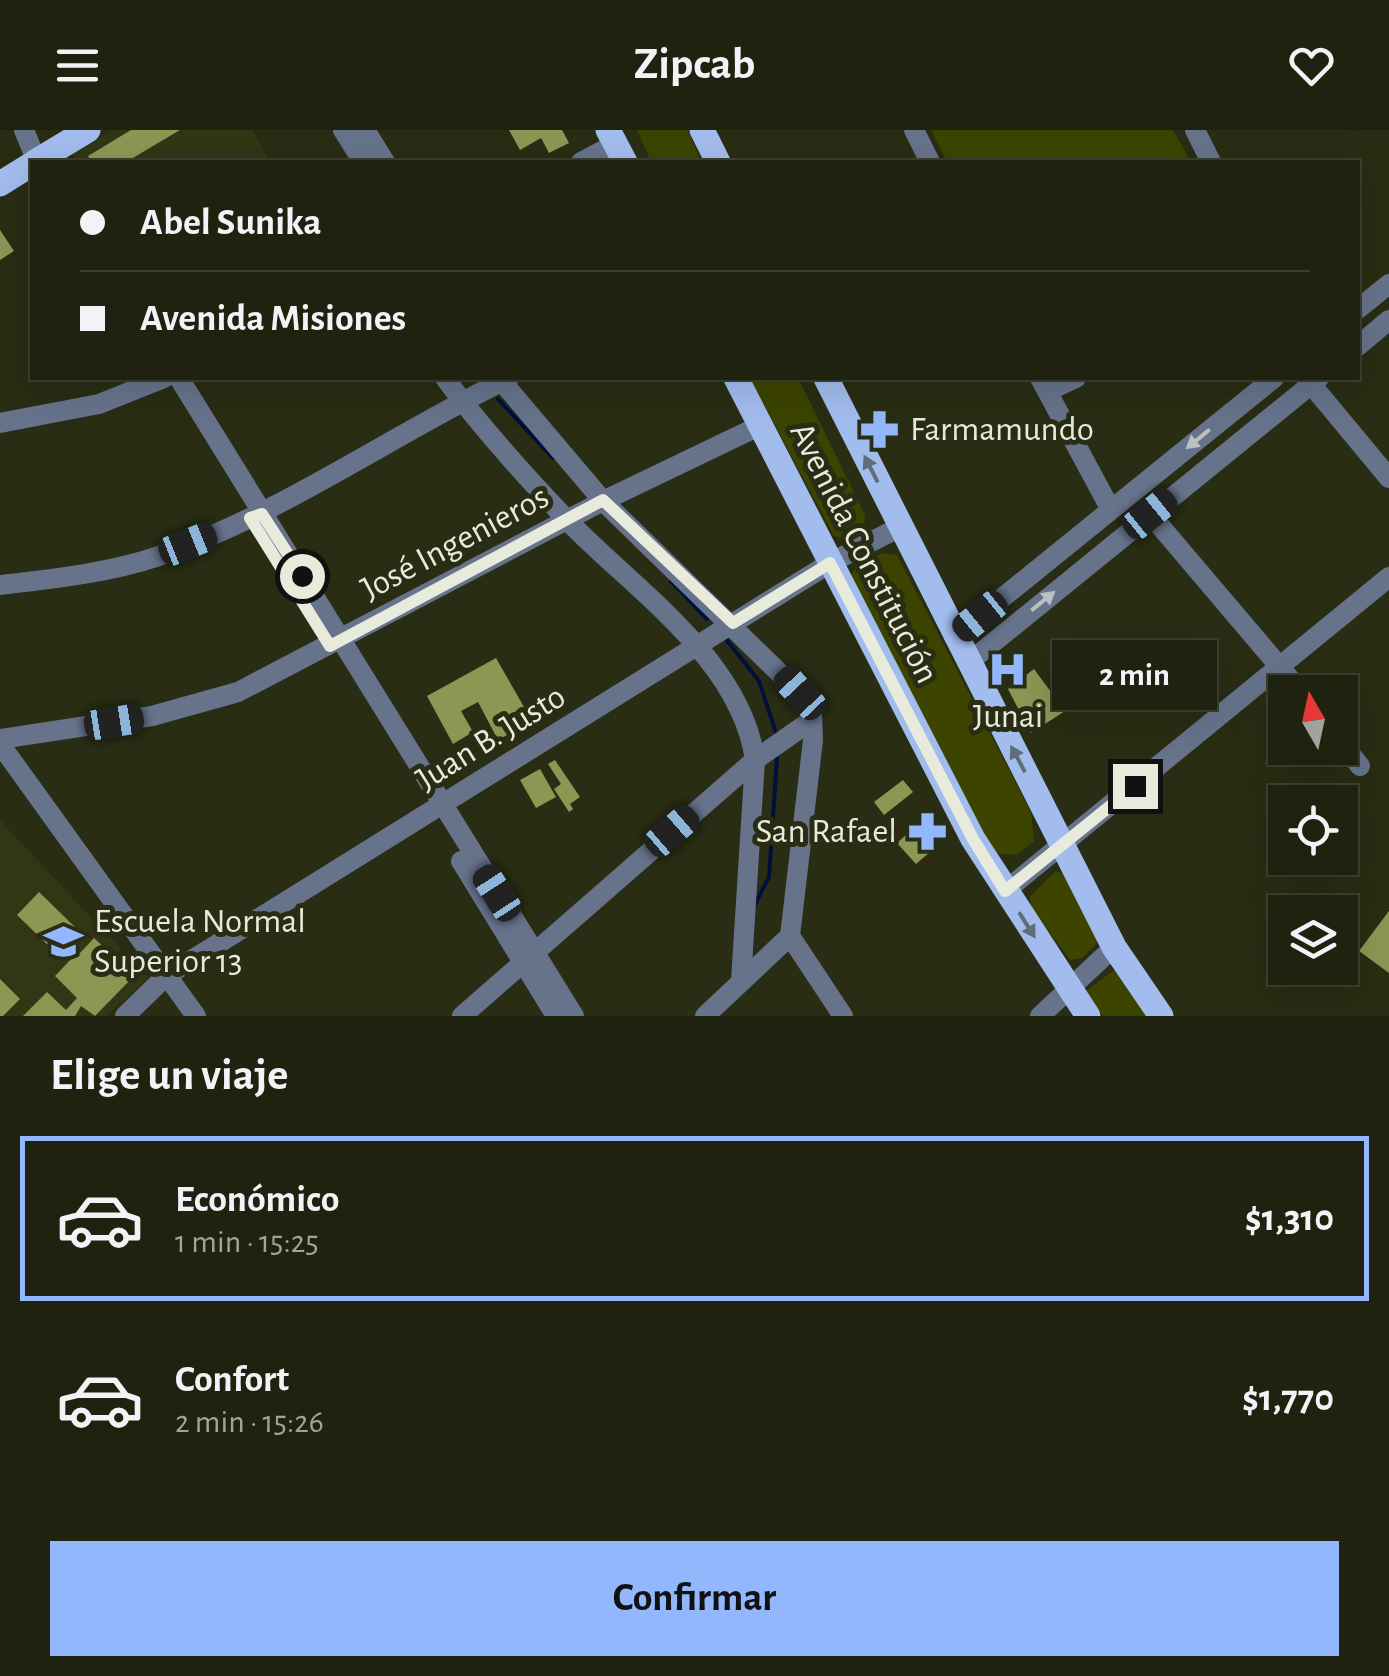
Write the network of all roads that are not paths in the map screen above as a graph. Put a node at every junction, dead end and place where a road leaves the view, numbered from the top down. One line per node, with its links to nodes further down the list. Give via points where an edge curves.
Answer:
1 (24, 130): 9 (street)
2 (88, 130): 10 (main road)
3 (344, 130): 11 (street)
4 (365, 130): 12 (street)
5 (702, 130): 14 (main road)
6 (914, 130): 15 (street)
7 (1195, 130): 16 (street)
8 (616, 146): 13 (street)
9 (40, 160)
10 (43, 160)
11 (362, 160)
12 (383, 160)
13 (585, 160)
14 (717, 160)
15 (929, 160)
16 (1210, 160)
17 (30, 167): 18 (main road)
18 (0, 184)
19 (1389, 284): 20 (street)
20 (1360, 308)
21 (1389, 320): 22 (street)
22 (1360, 344)
23 (159, 380): 35 (street, via 99,404)
24 (165, 380): 41 (street)
25 (179, 380): 41 (street)
26 (446, 380): 34 (street)
27 (501, 380): 34 (street)
28 (504, 380): 38 (street)
29 (737, 380): 36 (main road, Avenida Constitución)
30 (827, 380): 43 (main road, Avenida Constitución, one-way to 30)
31 (1272, 380): 39 (street, one-way to 39)
32 (1312, 380): 37 (street); 40 (street)
33 (1044, 384): 39 (street)
34 (462, 402): 41 (street); 42 (street)
35 (0, 423)
36 (759, 426): 38 (street, José Ingenieros); 44 (main road, Avenida Constitución)
37 (1389, 478)
38 (603, 500): 42 (street, José Ingenieros); 47 (street)
39 (1111, 510): 48 (street)
40 (1150, 514): 51 (street, one-way to 40); 52 (street)
41 (256, 516): 46 (street, via 156,556); 49 (street)
42 (569, 521): 49 (street, José Ingenieros); 50 (street)
43 (900, 527): 44 (street, Juan B. Justo); 48 (main road, Avenida Constitución)
44 (830, 563): 47 (street, Juan B. Justo); 61 (main road, Avenida Constitución)
45 (1389, 577): 52 (street)
46 (0, 585)
47 (733, 623): 50 (street, Juan B. Justo); 54 (street, via 800,693)
48 (954, 637): 51 (main road, Avenida Constitución)
49 (336, 642): 55 (street, José Ingenieros, via 201,705); 59 (street)
50 (696, 647): 56 (street, via 751,728); 59 (street, Juan B. Justo)
51 (968, 663): 60 (main road, Avenida Constitución, one-way to 51)
52 (1280, 666): 53 (street); 60 (street)
53 (1287, 675)
54 (812, 720): 56 (street); 62 (street)
55 (0, 742): 65 (street)
56 (756, 760): 64 (street); 66 (street)
57 (1358, 764): 58 (street)
58 (1360, 766)
59 (438, 811): 64 (street); 65 (street, Juan B. Justo)
60 (1063, 845): 61 (street); 63 (main road, Avenida Constitución)
61 (1005, 891): 67 (main road, Avenida Constitución, one-way to 67)
62 (790, 936): 66 (street); 74 (street)
63 (1114, 947): 67 (street); 77 (main road, Avenida Constitución)
64 (527, 955): 70 (street); 71 (street); 72 (street)
65 (166, 976): 68 (street, Juan B. Justo); 69 (street)
66 (741, 981): 73 (street)
67 (1068, 990): 75 (street); 76 (main road, Avenida Constitución)
68 (125, 1016)
69 (196, 1016)
70 (462, 1016)
71 (556, 1016)
72 (574, 1016)
73 (706, 1016)
74 (844, 1016)
75 (1040, 1016)
76 (1088, 1016)
77 (1161, 1016)

